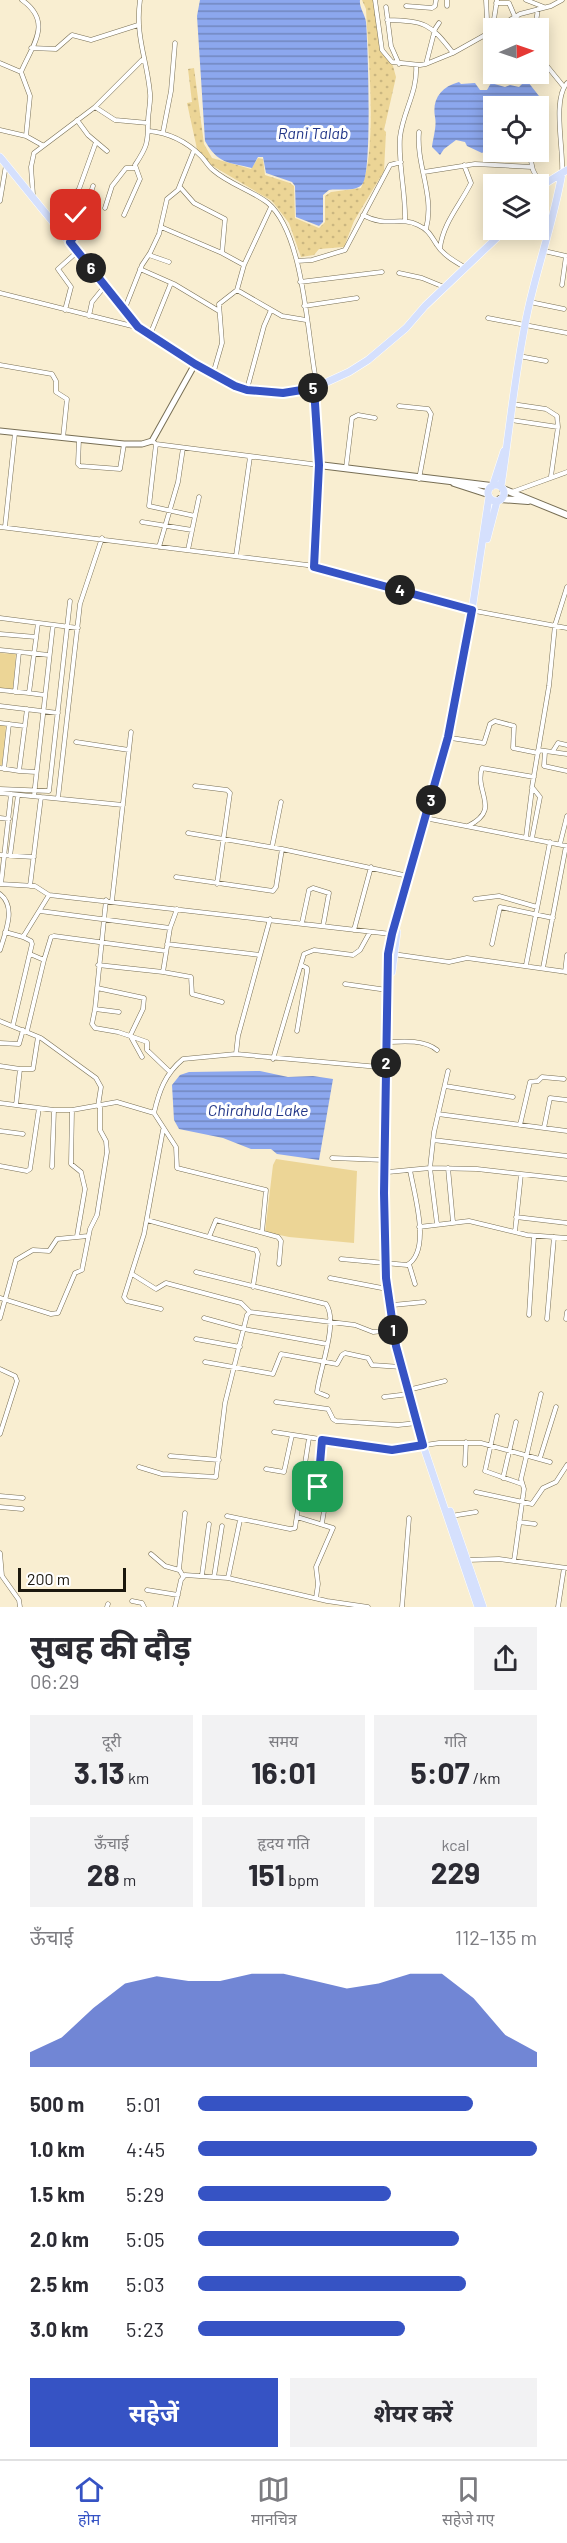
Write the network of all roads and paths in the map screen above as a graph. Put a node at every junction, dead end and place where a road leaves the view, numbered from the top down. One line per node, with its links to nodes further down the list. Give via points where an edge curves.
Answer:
1 (22, 0): 26 (street, via 39,21)
2 (140, 0): 22 (street)
3 (375, 0): 30 (street, via 382,50)
4 (436, 0): 11 (street, via 432,8)
5 (447, 0): 12 (street)
6 (486, 0): 17 (street)
7 (526, 0): 14 (street)
8 (496, 1): 16 (street, via 509,3); 18 (street)
9 (561, 1): 10 (street); 14 (street)
10 (567, 3)
11 (406, 6)
12 (447, 6)
13 (386, 7): 20 (street)
14 (545, 7): 15 (street)
15 (538, 9): 16 (street); 19 (street)
16 (515, 17)
17 (487, 18)
18 (494, 18)
19 (537, 18)
20 (387, 20): 23 (street, via 414,21); 30 (street)
21 (440, 23): 23 (street)
22 (138, 25): 26 (street, via 91,40 72,34 56,49); 28 (street)
23 (435, 29): 27 (street); 31 (street)
24 (483, 35): 27 (street)
25 (175, 43): 41 (street)
26 (31, 48): 34 (street)
27 (453, 53): 31 (street)
28 (143, 59): 36 (street); 38 (street, via 151,98)
29 (0, 63): 34 (street)
30 (399, 64): 32 (street)
31 (426, 64): 32 (street)
32 (416, 65): 49 (street, via 415,90 400,136)
33 (549, 67): 35 (street)
34 (21, 72): 43 (street, via 30,96)
35 (565, 85): 55 (street, via 559,120)
36 (95, 107): 37 (street); 38 (street, via 115,120)
37 (77, 120): 44 (street); 45 (street)
38 (148, 123): 40 (street)
39 (0, 130): 43 (street)
40 (149, 131): 41 (street); 54 (street, via 148,144)
41 (163, 132): 46 (street)
42 (419, 132): 56 (street, via 418,154)
43 (26, 136): 45 (street)
44 (96, 142): 47 (street); 67 (street, via 69,206)
45 (42, 145): 61 (street, via 31,160)
46 (194, 150): 60 (street); 63 (street, via 213,171)
47 (107, 151)
48 (0, 157): 51 (main road)
49 (401, 162): 66 (street, via 390,165); 68 (street)
50 (531, 162): 53 (street)
51 (6, 164): 61 (main road); 62 (street)
52 (464, 165): 53 (street); 56 (street); 73 (street, via 471,183 445,227)
53 (532, 167): 57 (street)
54 (135, 168): 64 (street, via 126,168 112,186); 65 (street, via 141,179)
55 (566, 171): 58 (main road); 75 (main road)
56 (424, 172): 70 (street, via 429,204)
57 (535, 174)
58 (549, 181)
59 (93, 186): 67 (street)
60 (180, 186): 69 (street, via 167,199); 76 (street, via 194,203 225,219)
61 (33, 196): 72 (main road)
62 (0, 201)
63 (271, 207): 79 (street, via 285,224); 81 (street)
64 (105, 208)
65 (124, 215)
66 (363, 215): 68 (street, via 382,223); 79 (street, via 344,250)
67 (81, 218): 72 (street)
68 (405, 221): 70 (street)
69 (161, 227): 76 (street); 77 (street)
70 (426, 229): 73 (street)
71 (495, 240): 82 (main road)
72 (70, 242): 74 (main road)
73 (440, 248): 82 (street)
74 (78, 251): 89 (main road); 98 (street, via 58,269 71,287)
75 (544, 251): 78 (street); 94 (main road)
76 (222, 253): 81 (street)
77 (149, 255): 80 (street); 83 (street)
78 (567, 256): 88 (street)
79 (297, 261): 87 (street)
80 (169, 262)
81 (244, 265): 91 (street)
82 (466, 268): 90 (main road)
83 (140, 269): 86 (street); 96 (street)
84 (382, 272): 87 (street)
85 (399, 273): 90 (street)
86 (171, 282): 100 (street); 107 (street)
87 (300, 282): 95 (street)
88 (562, 285)
89 (105, 286): 96 (main road); 101 (street, via 92,302)
90 (445, 287): 113 (main road, via 368,360)
91 (237, 290): 99 (street); 100 (street, via 220,301)
92 (0, 292): 98 (street)
93 (357, 298): 95 (street)
94 (530, 302): 97 (street); 104 (main road)
95 (304, 306): 103 (street)
96 (124, 309): 105 (main road)
97 (564, 309)
98 (65, 310): 101 (street)
99 (271, 310): 103 (street, via 290,319); 114 (street)
100 (219, 311): 112 (street, via 222,343)
101 (89, 316): 105 (street)
102 (488, 318): 104 (street)
103 (306, 320): 113 (street)
104 (525, 325): 106 (street); 108 (main road)
105 (138, 327): 107 (main road)
106 (567, 333)
107 (150, 335): 110 (main road)
108 (519, 356): 109 (street); 115 (main road)
109 (546, 361)
110 (195, 364): 112 (main road); 124 (street)
111 (0, 366): 122 (street, via 45,372 55,378 56,392 66,399)
112 (212, 375): 114 (main road)
113 (315, 387): 114 (main road, via 283,393); 129 (main road)
114 (247, 390)
115 (512, 404): 118 (main road); 119 (street, via 550,410 557,416)
116 (399, 406): 133 (street, via 428,409 431,414)
117 (375, 418): 130 (street, via 352,418)
118 (510, 420): 119 (street); 127 (main road)
119 (558, 427): 132 (street)
120 (0, 431): 121 (street)
121 (15, 432): 122 (street); 144 (street)
122 (63, 438): 123 (street)
123 (79, 439): 125 (street); 125 (street, via 80,466 121,468)
124 (154, 443): 125 (street); 126 (street); 140 (street, via 148,504 152,509)
125 (124, 444)
126 (183, 448): 128 (street); 140 (street)
127 (505, 450): 134 (main road); 135 (main road)
128 (250, 457): 129 (street); 150 (street)
129 (319, 465): 130 (main road); 151 (street)
130 (346, 468): 133 (main road)
131 (567, 472): 132 (street)
132 (552, 476): 136 (street)
133 (419, 478): 135 (main road)
134 (502, 488): 135 (main road); 136 (main road); 138 (main road)
135 (490, 491): 138 (main road); 154 (main road)
136 (511, 492): 139 (main road)
137 (199, 497): 142 (street)
138 (499, 500): 139 (main road); 154 (main road, via 487,538)
139 (531, 502): 141 (main road)
140 (168, 512): 142 (street); 145 (street)
141 (567, 515)
142 (195, 516): 146 (street)
143 (142, 522): 145 (street)
144 (2, 527): 147 (street)
145 (163, 527): 146 (street); 148 (street)
146 (192, 530): 149 (street)
147 (102, 538): 148 (street); 160 (street, via 82,594)
148 (159, 547): 149 (street)
149 (188, 550): 150 (street)
150 (236, 556): 151 (street)
151 (314, 567): 154 (street)
152 (567, 589): 158 (street)
153 (70, 601): 159 (street)
154 (474, 611): 158 (street); 180 (main road); 221 (main road, via 448,737)
155 (0, 618): 156 (street)
156 (38, 623): 157 (street); 163 (street)
157 (53, 625): 159 (street); 167 (street)
158 (555, 625): 161 (street); 185 (street)
159 (66, 627): 160 (street); 175 (street)
160 (78, 628): 200 (street)
161 (567, 628)
162 (0, 634): 163 (street)
163 (36, 637): 166 (street)
164 (0, 650): 165 (street)
165 (19, 652): 166 (street); 169 (street)
166 (34, 653): 167 (street); 170 (street)
167 (49, 655): 171 (street)
168 (0, 690): 169 (street)
169 (15, 692): 170 (street)
170 (29, 693): 171 (street)
171 (44, 695): 174 (street)
172 (0, 706): 173 (street)
173 (27, 709): 174 (street); 178 (street)
174 (42, 711): 175 (street); 191 (street)
175 (58, 713): 197 (street, via 49,791)
176 (0, 723): 177 (street)
177 (9, 724): 178 (street); 188 (street)
178 (25, 726): 189 (street)
179 (131, 732): 183 (street)
180 (451, 738): 185 (street, via 484,743 490,724 495,721 514,726 513,748); 206 (main road)
181 (75, 742): 183 (street)
182 (567, 745): 184 (street, via 558,743)
183 (129, 750): 202 (street)
184 (554, 751): 186 (street); 187 (street)
185 (538, 752): 186 (street); 192 (street)
186 (544, 752): 190 (street, via 544,766)
187 (567, 754)
188 (2, 769): 189 (street)
189 (19, 771): 191 (street)
190 (567, 771)
191 (36, 772): 197 (street)
192 (534, 777): 194 (street); 207 (street, via 482,768 484,814)
193 (195, 786): 211 (street, via 230,793)
194 (532, 789): 209 (street); 210 (street, via 540,797)
195 (0, 791): 196 (street); 197 (street)
196 (12, 794): 198 (street); 205 (street)
197 (34, 794): 198 (street); 199 (street)
198 (18, 795): 218 (street)
199 (41, 797): 200 (street); 219 (street)
200 (58, 798): 202 (street)
201 (280, 802): 215 (street)
202 (123, 805): 230 (street)
203 (567, 816): 213 (street)
204 (0, 818): 205 (street)
205 (9, 819): 217 (street)
206 (430, 819): 207 (street); 252 (main road)
207 (468, 826): 209 (street)
208 (188, 833): 211 (street)
209 (526, 837): 210 (street)
210 (532, 838): 212 (street)
211 (223, 839): 215 (street); 224 (street)
212 (550, 842): 213 (street); 231 (street)
213 (560, 844): 214 (street)
214 (567, 846): 235 (street)
215 (272, 847): 216 (street)
216 (282, 849): 220 (street); 224 (street, via 273,891)
217 (2, 855): 218 (street); 223 (street)
218 (10, 856): 219 (street)
219 (34, 857): 225 (street)
220 (371, 867): 221 (street); 241 (street)
221 (408, 876): 244 (main road)
222 (176, 877): 224 (street)
223 (1, 884): 225 (street)
224 (217, 884)
225 (30, 886): 227 (street)
226 (0, 894): 243 (street, via 9,906)
227 (49, 895): 229 (street); 233 (street)
228 (475, 899): 231 (street, via 499,896)
229 (106, 900): 230 (street); 237 (street)
230 (112, 901): 232 (street)
231 (537, 907): 234 (street)
232 (177, 909): 236 (street); 240 (street)
233 (40, 911): 237 (street); 245 (street)
234 (536, 914): 235 (street); 248 (street, via 500,907); 257 (street)
235 (553, 918): 259 (street)
236 (270, 919): 238 (street); 253 (street)
237 (102, 921): 240 (street); 246 (street)
238 (302, 923): 239 (street); 239 (street, via 309,890 313,888 329,893)
239 (323, 926): 241 (street)
240 (170, 928): 247 (street)
241 (354, 930): 242 (street)
242 (370, 932): 244 (street); 258 (street, via 358,954 307,951)
243 (3, 933): 245 (street); 249 (street)
244 (392, 934): 252 (main road)
245 (23, 937): 251 (street, via 32,943)
246 (100, 942): 250 (street); 255 (street, via 51,936); 256 (street)
247 (167, 944): 250 (street); 253 (street)
248 (492, 944)
249 (0, 950)
250 (166, 951): 260 (street)
251 (30, 954): 255 (street); 269 (street)
252 (391, 954): 257 (street, via 449,962 467,958); 264 (main road); 274 (main road)
253 (260, 955): 277 (street)
254 (567, 955): 261 (street)
255 (44, 960): 270 (street)
256 (98, 965): 260 (street); 263 (street)
257 (526, 965): 259 (street)
258 (301, 966): 271 (street, via 307,972); 279 (street)
259 (543, 968): 261 (street)
260 (163, 972): 265 (street, via 191,977 192,994)
261 (566, 972)
262 (345, 984): 264 (street)
263 (97, 988): 266 (street); 272 (street, via 144,998)
264 (387, 990): 281 (main road)
265 (222, 1002)
266 (95, 1009): 267 (street); 272 (street, via 95,1028)
267 (119, 1012)
268 (0, 1021): 269 (street)
269 (13, 1025): 270 (street)
270 (25, 1031): 273 (street); 275 (street, via 19,1044)
271 (297, 1031)
272 (130, 1036): 278 (street); 284 (street, via 147,1042 147,1050)
273 (38, 1037): 282 (street, via 33,1069); 291 (street, via 96,1078 101,1087)
274 (390, 1042): 276 (street, via 415,1042); 281 (main road)
275 (0, 1043)
276 (437, 1050)
277 (236, 1054): 279 (street); 284 (street, via 183,1059)
278 (142, 1057)
279 (273, 1059): 281 (street)
280 (0, 1066): 282 (street)
281 (388, 1068): 306 (main road); 312 (main road)
282 (20, 1069): 290 (street)
283 (448, 1071): 286 (street)
284 (170, 1072): 295 (street, via 160,1087)
285 (564, 1079): 297 (street, via 542,1077 530,1082)
286 (445, 1086): 287 (street); 296 (street)
287 (513, 1096)
288 (567, 1100): 298 (street, via 550,1098)
289 (0, 1103): 290 (street)
290 (16, 1105): 292 (street)
291 (99, 1106): 294 (street); 295 (street, via 117,1102); 324 (street, via 106,1152 97,1215)
292 (39, 1108): 293 (street); 307 (street, via 30,1169)
293 (54, 1110): 294 (street); 308 (street)
294 (72, 1110): 323 (street, via 71,1164 81,1172 85,1189)
295 (154, 1113): 299 (street)
296 (438, 1114): 297 (street); 303 (street)
297 (520, 1125): 298 (street)
298 (544, 1128): 301 (street)
299 (163, 1129): 316 (street); 321 (street, via 176,1147 177,1168 266,1190)
300 (0, 1131): 302 (street)
301 (567, 1131)
302 (23, 1134)
303 (433, 1140): 304 (street); 309 (street)
304 (567, 1156)
305 (332, 1158): 306 (street)
306 (384, 1160): 330 (main road)
307 (0, 1166)
308 (52, 1167)
309 (430, 1168): 310 (street); 311 (street); 319 (street)
310 (448, 1168): 313 (street); 317 (street)
311 (411, 1170): 312 (street); 320 (street)
312 (388, 1172): 330 (main road)
313 (521, 1174): 314 (street); 315 (street)
314 (567, 1179)
315 (516, 1217): 318 (street); 322 (street)
316 (147, 1220): 326 (street); 334 (street)
317 (453, 1222): 319 (street); 322 (street, via 476,1222)
318 (567, 1223)
319 (437, 1224): 320 (street)
320 (419, 1227): 332 (street, via 421,1245)
321 (262, 1232): 326 (street, via 216,1220); 331 (street, via 281,1240)
322 (515, 1232): 325 (street)
323 (77, 1236): 324 (street); 339 (street, via 57,1239 49,1251 33,1250 16,1260)
324 (88, 1236): 339 (street, via 82,1269 74,1275 58,1313)
325 (534, 1236): 327 (street); 345 (street)
326 (210, 1237): 337 (street, via 256,1250)
327 (554, 1238): 328 (street); 348 (street)
328 (567, 1238)
329 (341, 1259): 330 (street)
330 (387, 1263): 332 (street); 338 (main road); 341 (main road)
331 (279, 1264)
332 (409, 1264): 336 (street)
333 (196, 1272): 337 (street)
334 (132, 1274): 342 (street, via 125,1300); 343 (street, via 156,1289 166,1283 241,1303)
335 (330, 1278): 338 (street)
336 (416, 1284)
337 (253, 1287): 350 (street, via 326,1304)
338 (387, 1289): 352 (main road)
339 (3, 1298): 346 (street)
340 (424, 1302): 341 (street)
341 (393, 1305): 362 (main road)
342 (161, 1309)
343 (250, 1312): 350 (street); 351 (street)
344 (567, 1312): 349 (street)
345 (530, 1315)
346 (0, 1318)
347 (204, 1318): 351 (street)
348 (548, 1319)
349 (566, 1319)
350 (330, 1322): 352 (street, via 373,1332); 354 (street)
351 (244, 1329): 354 (street); 355 (street)
352 (393, 1330): 359 (main road)
353 (196, 1339): 355 (street)
354 (327, 1344): 357 (street)
355 (240, 1347): 358 (street)
356 (205, 1362): 358 (street)
357 (323, 1362): 358 (street, via 281,1354 273,1374); 359 (street, via 337,1364 345,1353 368,1358 375,1366); 364 (street, via 317,1392)
358 (234, 1367): 383 (street, via 225,1403)
359 (401, 1368): 362 (main road)
360 (0, 1369): 372 (street, via 17,1381)
361 (445, 1381): 362 (street)
362 (411, 1392): 365 (street); 370 (main road); 377 (main road)
363 (541, 1394): 380 (street)
364 (327, 1396)
365 (384, 1397)
366 (276, 1402): 370 (street, via 328,1409 336,1421)
367 (556, 1407): 382 (street)
368 (497, 1416): 378 (street)
369 (516, 1422): 379 (street)
370 (418, 1423): 377 (main road)
371 (274, 1432): 373 (street)
372 (0, 1434)
373 (291, 1435): 374 (street); 388 (street, via 284,1472)
374 (309, 1438): 375 (street); 401 (street)
375 (322, 1440): 377 (street, via 392,1450); 405 (street, via 318,1484 324,1511)
376 (466, 1442): 377 (street); 378 (street); 385 (street)
377 (425, 1444): 400 (main road); 430 (main road)
378 (490, 1444): 379 (street); 389 (street, via 485,1471)
379 (510, 1449): 380 (street); 389 (street)
380 (526, 1454): 382 (street); 390 (street)
381 (170, 1456): 383 (street)
382 (540, 1459): 384 (street)
383 (219, 1460): 387 (street, via 215,1478 162,1474)
384 (550, 1462)
385 (465, 1465)
386 (567, 1465): 394 (street, via 556,1482 543,1488 533,1503)
387 (139, 1467)
388 (266, 1469)
389 (503, 1478): 390 (street)
390 (522, 1484): 394 (street)
391 (476, 1492): 394 (street)
392 (0, 1496): 393 (street)
393 (23, 1498)
394 (521, 1502): 404 (street)
395 (0, 1507): 396 (street)
396 (22, 1509)
397 (476, 1512): 400 (street)
398 (185, 1513): 414 (street)
399 (227, 1516): 403 (street)
400 (451, 1516): 411 (main road)
401 (297, 1517): 403 (street, via 293,1529); 405 (street)
402 (409, 1518): 429 (street)
403 (240, 1520): 418 (street)
404 (519, 1522): 407 (street); 412 (street)
405 (322, 1523): 423 (street, via 333,1529 316,1567)
406 (209, 1524): 415 (street)
407 (536, 1524)
408 (222, 1526): 417 (street)
409 (0, 1553): 425 (street, via 2,1576)
410 (150, 1554): 414 (street, via 165,1566)
411 (467, 1560): 412 (street); 431 (main road)
412 (514, 1561): 413 (street)
413 (565, 1568): 419 (street)
414 (179, 1570): 416 (street)
415 (202, 1575): 416 (street); 417 (street)
416 (183, 1576): 422 (street)
417 (214, 1577): 418 (street)
418 (228, 1578): 423 (street)
419 (561, 1589): 421 (street); 432 (street)
420 (147, 1590): 422 (street)
421 (567, 1590)
422 (178, 1595): 427 (street)
423 (316, 1598): 428 (street)
424 (132, 1601): 426 (street)
425 (20, 1607)
426 (144, 1607)
427 (175, 1607)
428 (368, 1607)
429 (402, 1607)
430 (478, 1607)
431 (483, 1607)
432 (558, 1607)

